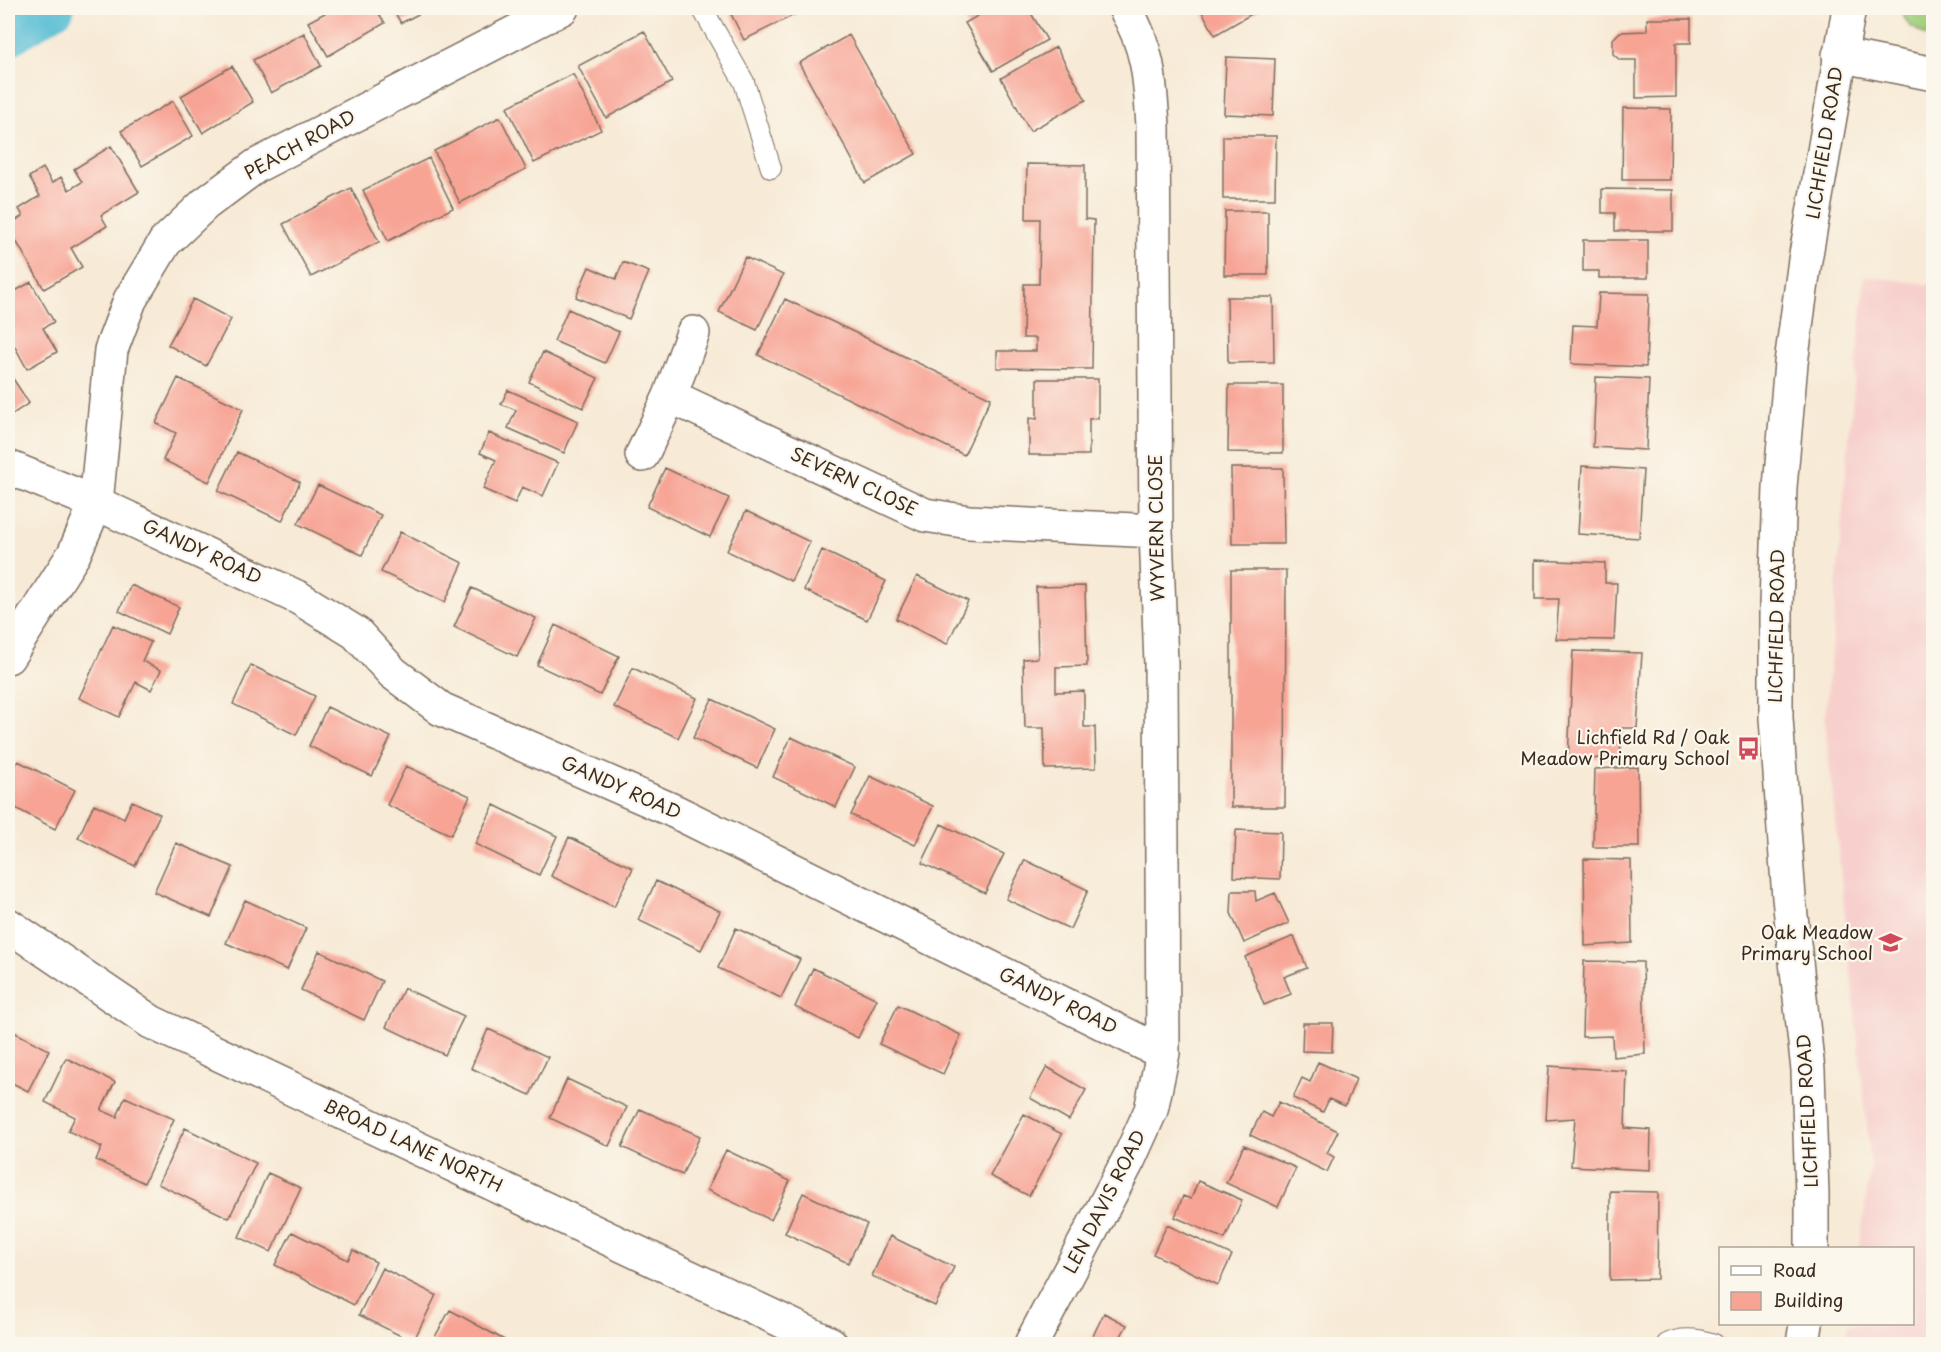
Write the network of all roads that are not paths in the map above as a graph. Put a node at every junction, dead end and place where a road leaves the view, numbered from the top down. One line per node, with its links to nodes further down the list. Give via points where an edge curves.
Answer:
1 (562, 8): 12 (street, PEACH ROAD, via 256,166 205,204 165,242 130,300 111,350)
2 (702, 8): 7 (lane, via 744,82)
3 (1125, 8): 13 (street, WYVERN CLOSE, via 1137,29 1150,72)
4 (1849, 8): 5 (street, LICHFIELD ROAD)
5 (1839, 55): 6 (street); 17 (street, LICHFIELD ROAD, via 1791,363 1780,487 1776,605 1776,718 1789,898 1808,1070)
6 (1934, 74)
7 (771, 168)
8 (693, 333): 9 (street)
9 (670, 396): 10 (street); 13 (street, SEVERN CLOSE, via 925,515 969,522)
10 (642, 454)
11 (8, 467): 12 (street, GANDY ROAD)
12 (96, 503): 14 (street, PEACH ROAD, via 74,554); 16 (street, GANDY ROAD, via 299,598 356,633 393,673 441,709 674,811)
13 (1156, 531): 16 (street, WYVERN CLOSE, via 1161,676)
14 (8, 657)
15 (8, 925): 19 (street, BROAD LANE NORTH, via 151,1022)
16 (1163, 1053): 20 (street, LEN DAVIS ROAD, via 1151,1110 1129,1159)
17 (1812, 1247)
18 (1806, 1325): 23 (street)
19 (831, 1344)
20 (1031, 1344)
21 (1666, 1344): 22 (lane, via 1675,1340)
22 (1713, 1344)
23 (1803, 1344)

